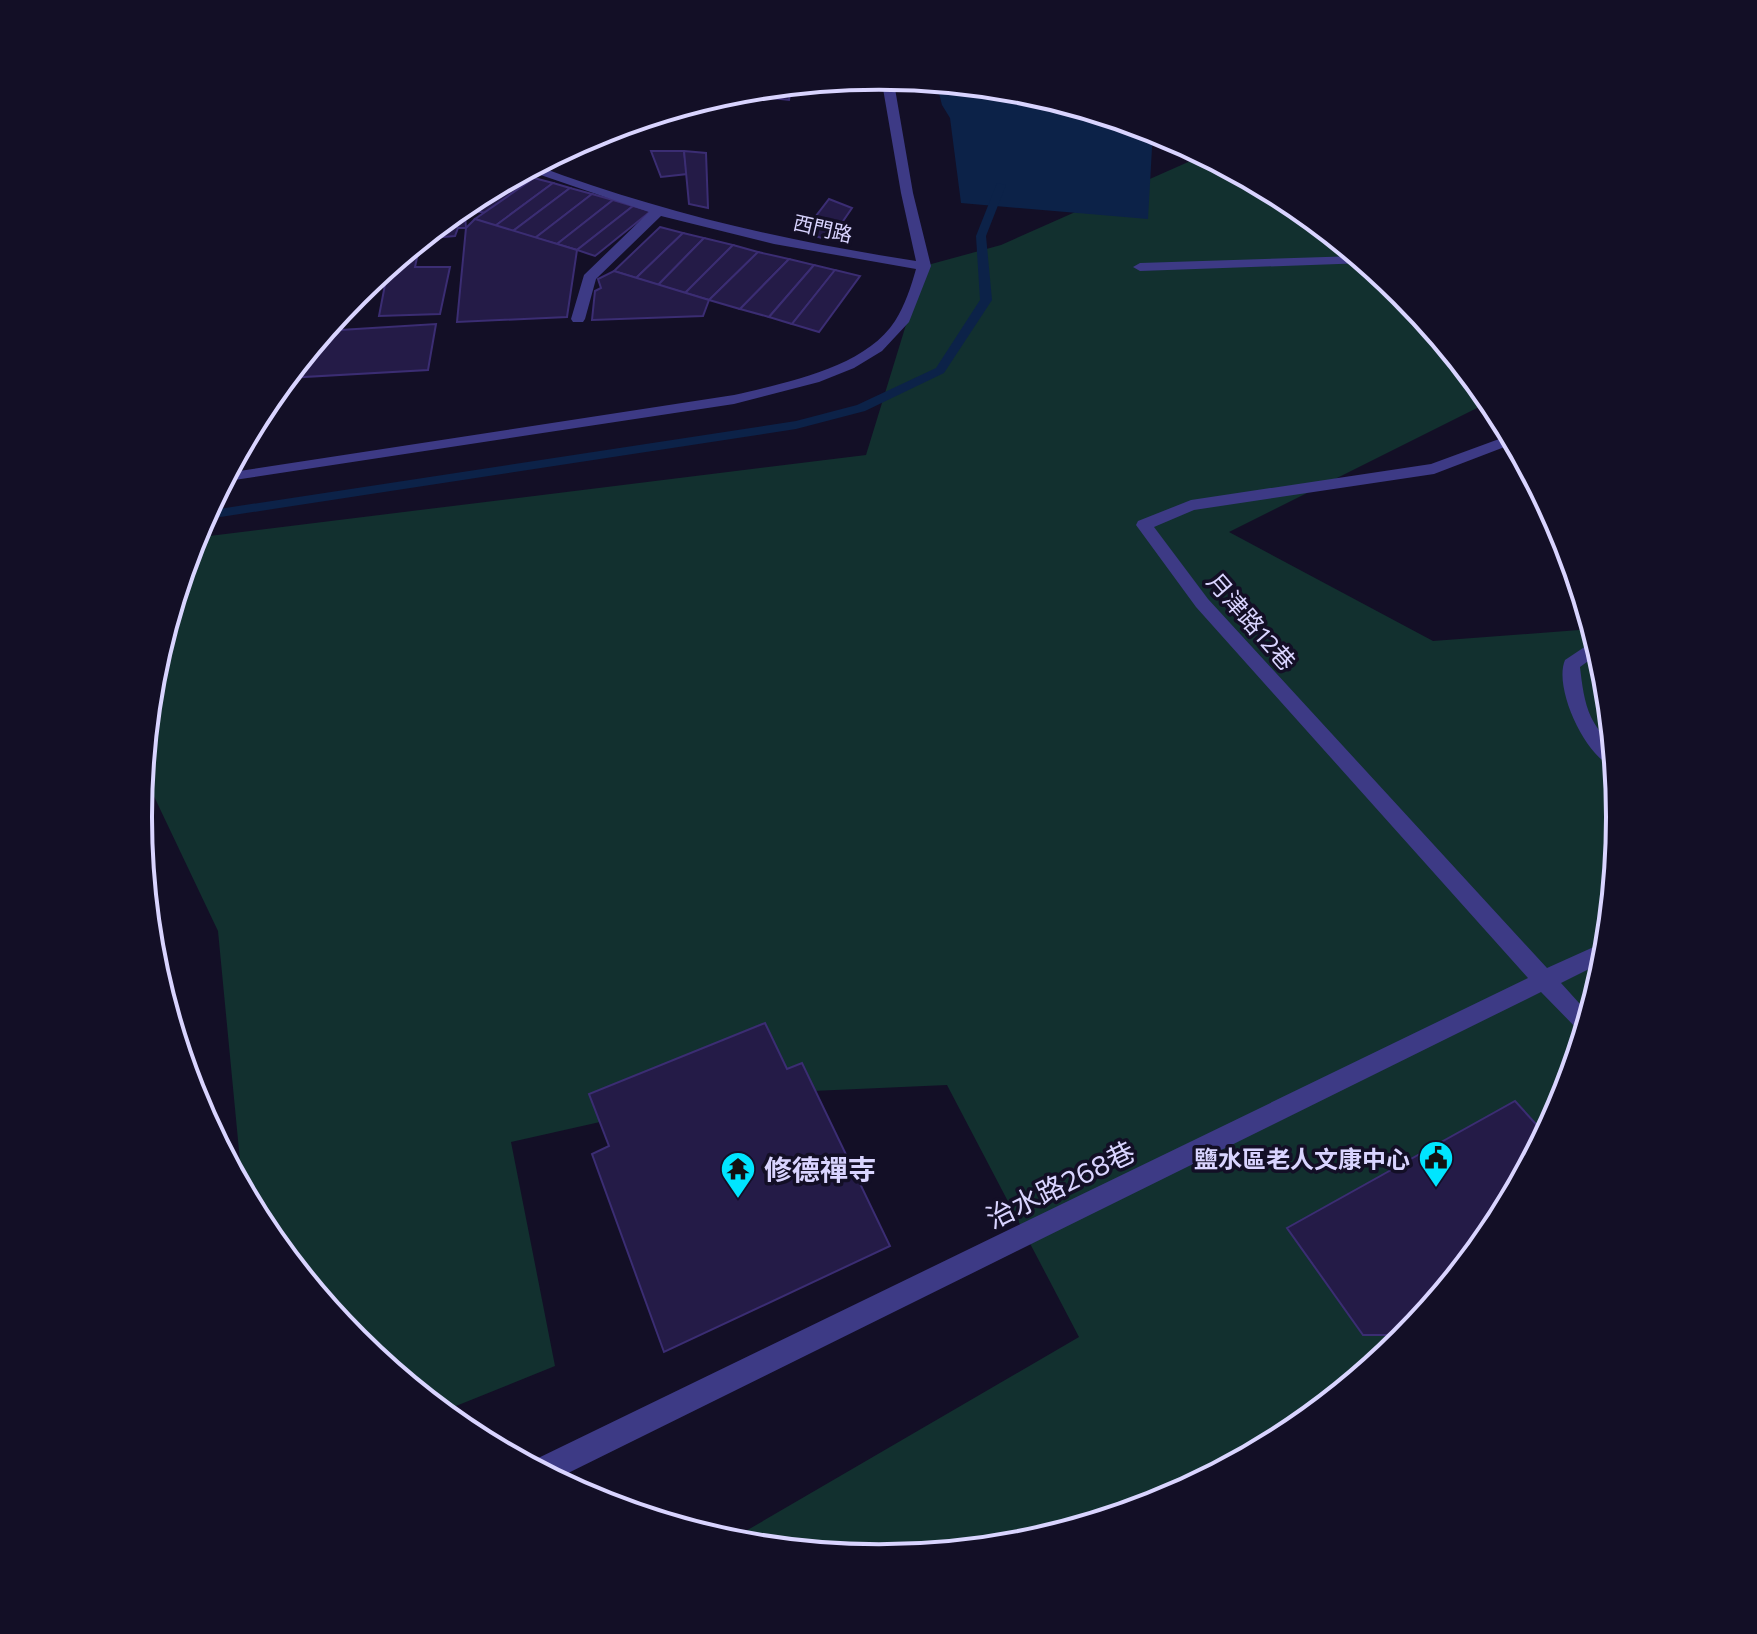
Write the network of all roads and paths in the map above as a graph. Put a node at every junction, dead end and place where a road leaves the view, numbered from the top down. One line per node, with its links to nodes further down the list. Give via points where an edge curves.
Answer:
1 (889, 90): 5 (lane)
2 (544, 172): 3 (lane, 西門路)
3 (657, 212): 5 (lane, 西門路, via 859,257); 7 (lane, via 589,278)
4 (1346, 261): 6 (lane)
5 (924, 266): 9 (lane, via 905,322 879,347 811,379 649,413)
6 (1140, 267)
7 (578, 319)
8 (1501, 443): 13 (lane, 月津路12巷, via 1434,469 1191,505 1144,525 1202,603)
9 (236, 476)
10 (1587, 653): 11 (lane, via 1571,665 1574,702 1585,728)
11 (1602, 746)
12 (1592, 957): 13 (lane, 治水路268巷)
13 (1544, 980): 14 (lane, 月津路12巷); 15 (lane, 治水路268巷)
14 (1577, 1017)
15 (552, 1466)

